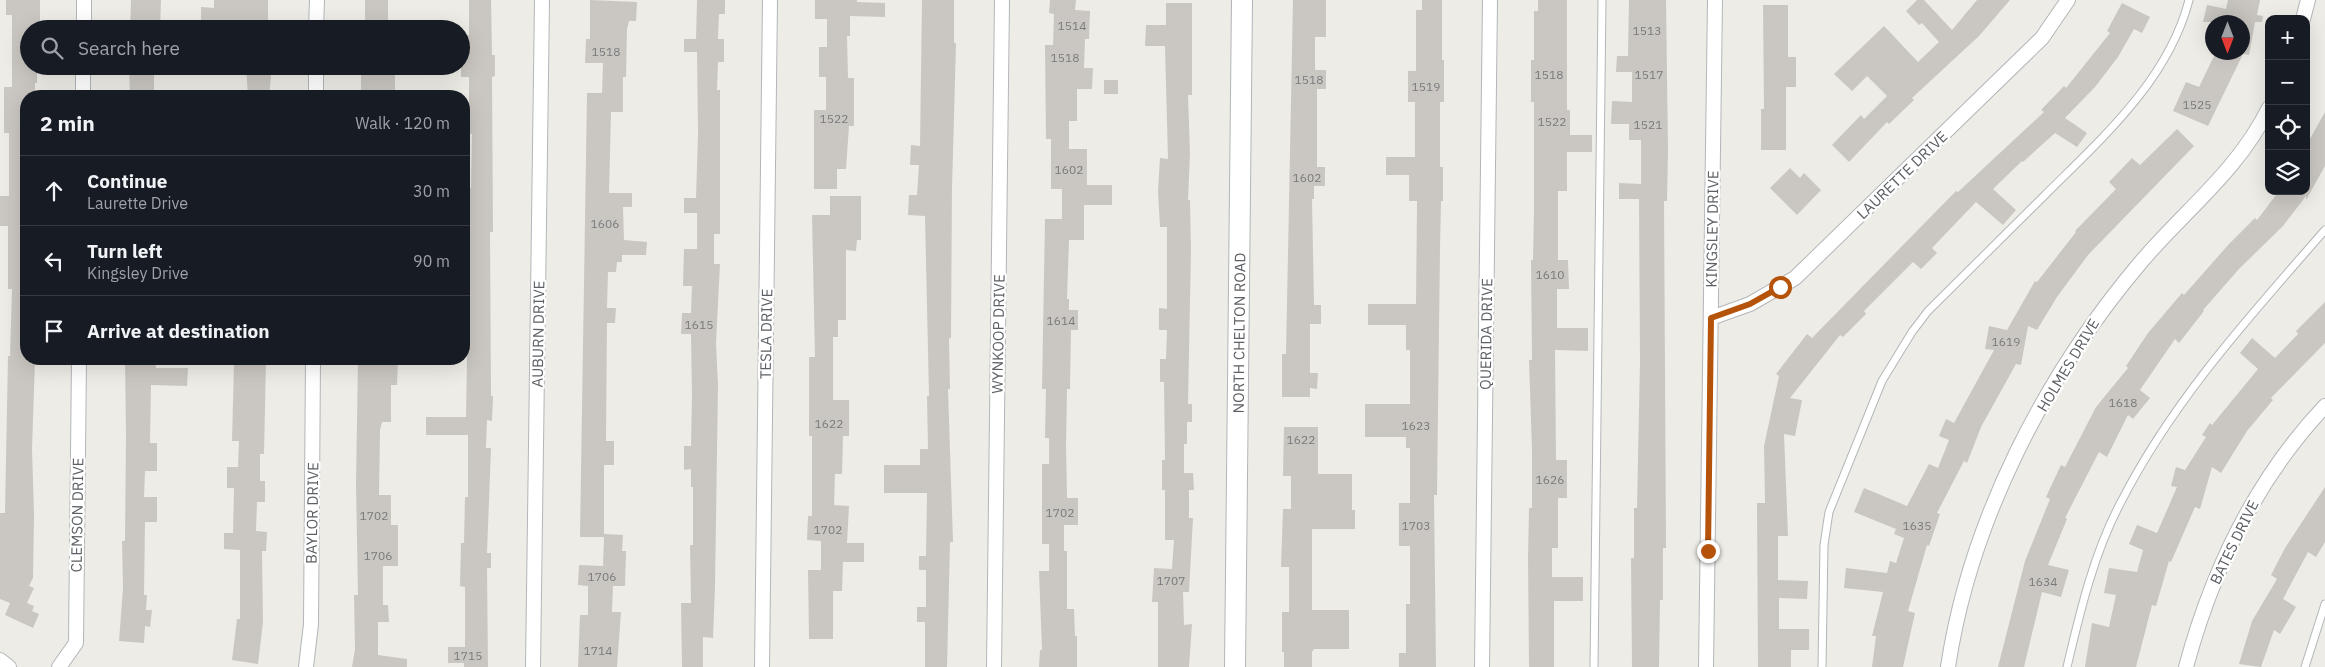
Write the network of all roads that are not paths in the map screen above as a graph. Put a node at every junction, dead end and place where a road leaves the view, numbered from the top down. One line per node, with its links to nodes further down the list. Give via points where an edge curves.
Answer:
1 (84, 0): 14 (street)
2 (317, 0): 15 (street)
3 (542, 0): 31 (street, AUBURN DRIVE)
4 (770, 0): 32 (street, TESLA DRIVE)
5 (1002, 0): 33 (street, WYNKOOP DRIVE)
6 (1242, 0): 34 (main road, NORTH CHELTON ROAD)
7 (1490, 0): 35 (street, QUERIDA DRIVE)
8 (1602, 0): 36 (lane)
9 (1715, 0): 22 (street, KINGSLEY DRIVE)
10 (2068, 0): 22 (street, LAURETTE DRIVE, via 2042,38 1795,278 1750,304)
11 (2189, 0): 38 (lane, via 2176,38 2138,96 2098,142 1928,311 1882,381 1829,512 1824,545)
12 (2308, 0): 13 (street)
13 (2305, 15)
14 (84, 20)
15 (316, 20)
16 (83, 75): 18 (street)
17 (316, 75): 19 (street)
18 (83, 90)
19 (316, 90)
20 (2265, 114): 39 (street, HOLMES DRIVE, via 2226,173 2147,254 2106,304 2057,378 2010,469 1980,543)
21 (2325, 230): 40 (lane, via 2236,331 2159,434 2120,503 2094,569)
22 (1711, 318): 37 (street, KINGSLEY DRIVE)
23 (79, 365): 29 (street, CLEMSON DRIVE, via 76,643)
24 (313, 365): 30 (street, BAYLOR DRIVE, via 311,624)
25 (2325, 406): 41 (street, BATES DRIVE, via 2282,460 2243,518 2206,601)
26 (2325, 604): 42 (lane)
27 (0, 660): 28 (street)
28 (9, 667)
29 (59, 667)
30 (306, 667)
31 (533, 667)
32 (762, 667)
33 (994, 667)
34 (1235, 667)
35 (1482, 667)
36 (1594, 667)
37 (1706, 667)
38 (1822, 667)
39 (1948, 667)
40 (2067, 667)
41 (2186, 667)
42 (2305, 667)

